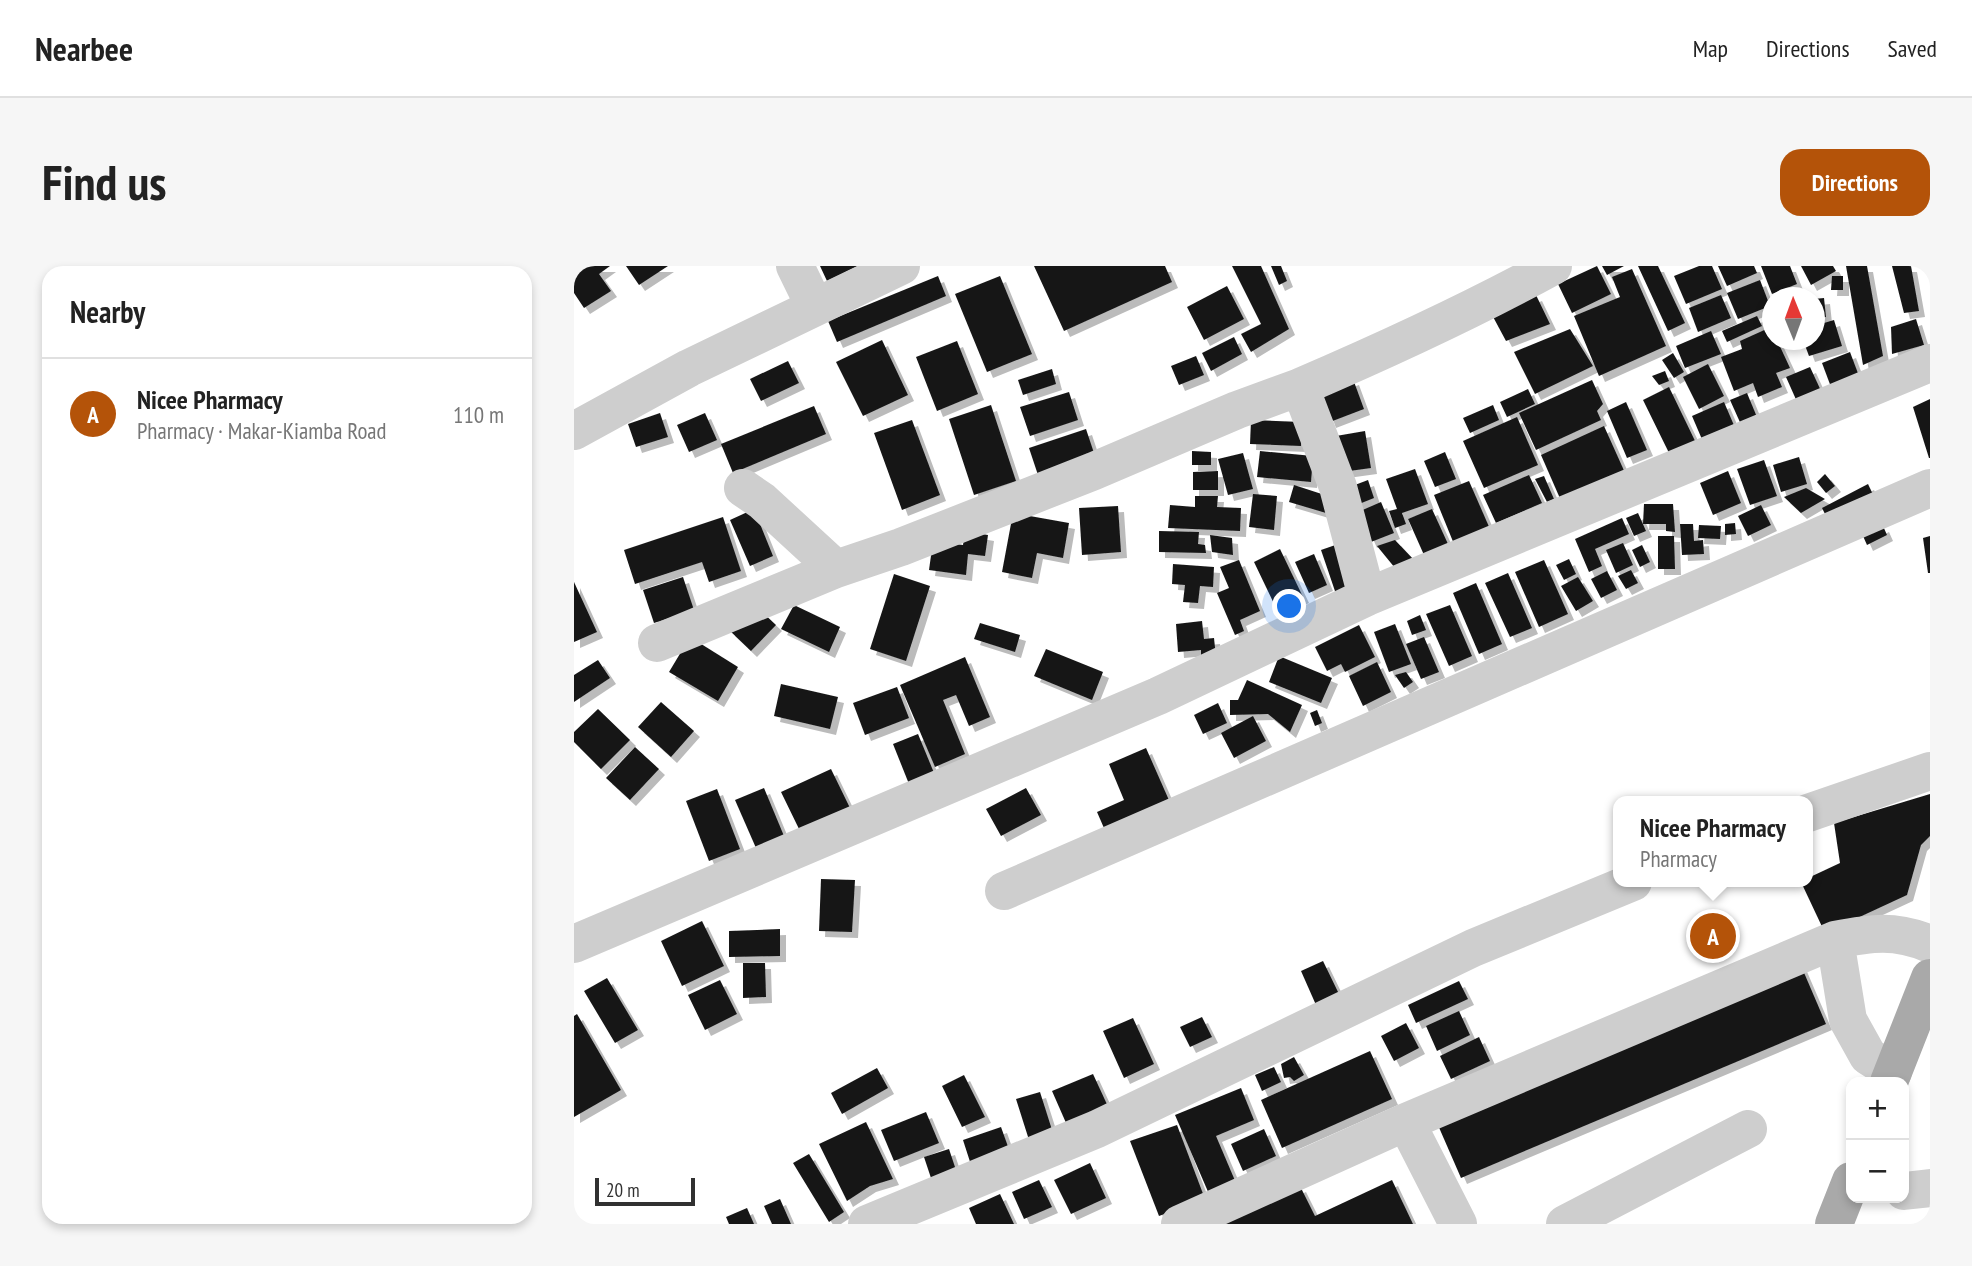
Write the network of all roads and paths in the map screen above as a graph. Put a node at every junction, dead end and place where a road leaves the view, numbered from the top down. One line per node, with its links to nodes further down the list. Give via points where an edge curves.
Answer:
1 (795, 266): 4 (street)
2 (901, 266): 4 (street)
3 (1553, 266): 6 (street, via 1394,346)
4 (815, 307): 7 (street)
5 (1930, 363): 11 (street)
6 (1300, 387): 10 (street); 11 (street, via 1338,487)
7 (574, 431)
8 (743, 488): 10 (street)
9 (1930, 488): 16 (street)
10 (836, 569): 12 (street)
11 (1367, 597): 18 (street, via 1158,696)
12 (657, 643)
13 (1930, 771): 14 (street)
14 (1813, 811)
15 (1621, 887): 26 (street, via 1473,948 1097,1129)
16 (1004, 891)
17 (1835, 940): 19 (street, via 1884,932); 21 (street, via 1847,1020 1868,1056); 22 (street)
18 (574, 944)
19 (1930, 944)
20 (1930, 978): 21 (main road)
21 (1891, 1077)
22 (1406, 1122): 27 (street); 28 (street)
23 (1748, 1129): 29 (street)
24 (1930, 1188): 25 (street)
25 (1909, 1190)
26 (867, 1224)
27 (1180, 1224)
28 (1458, 1224)
29 (1565, 1224)

